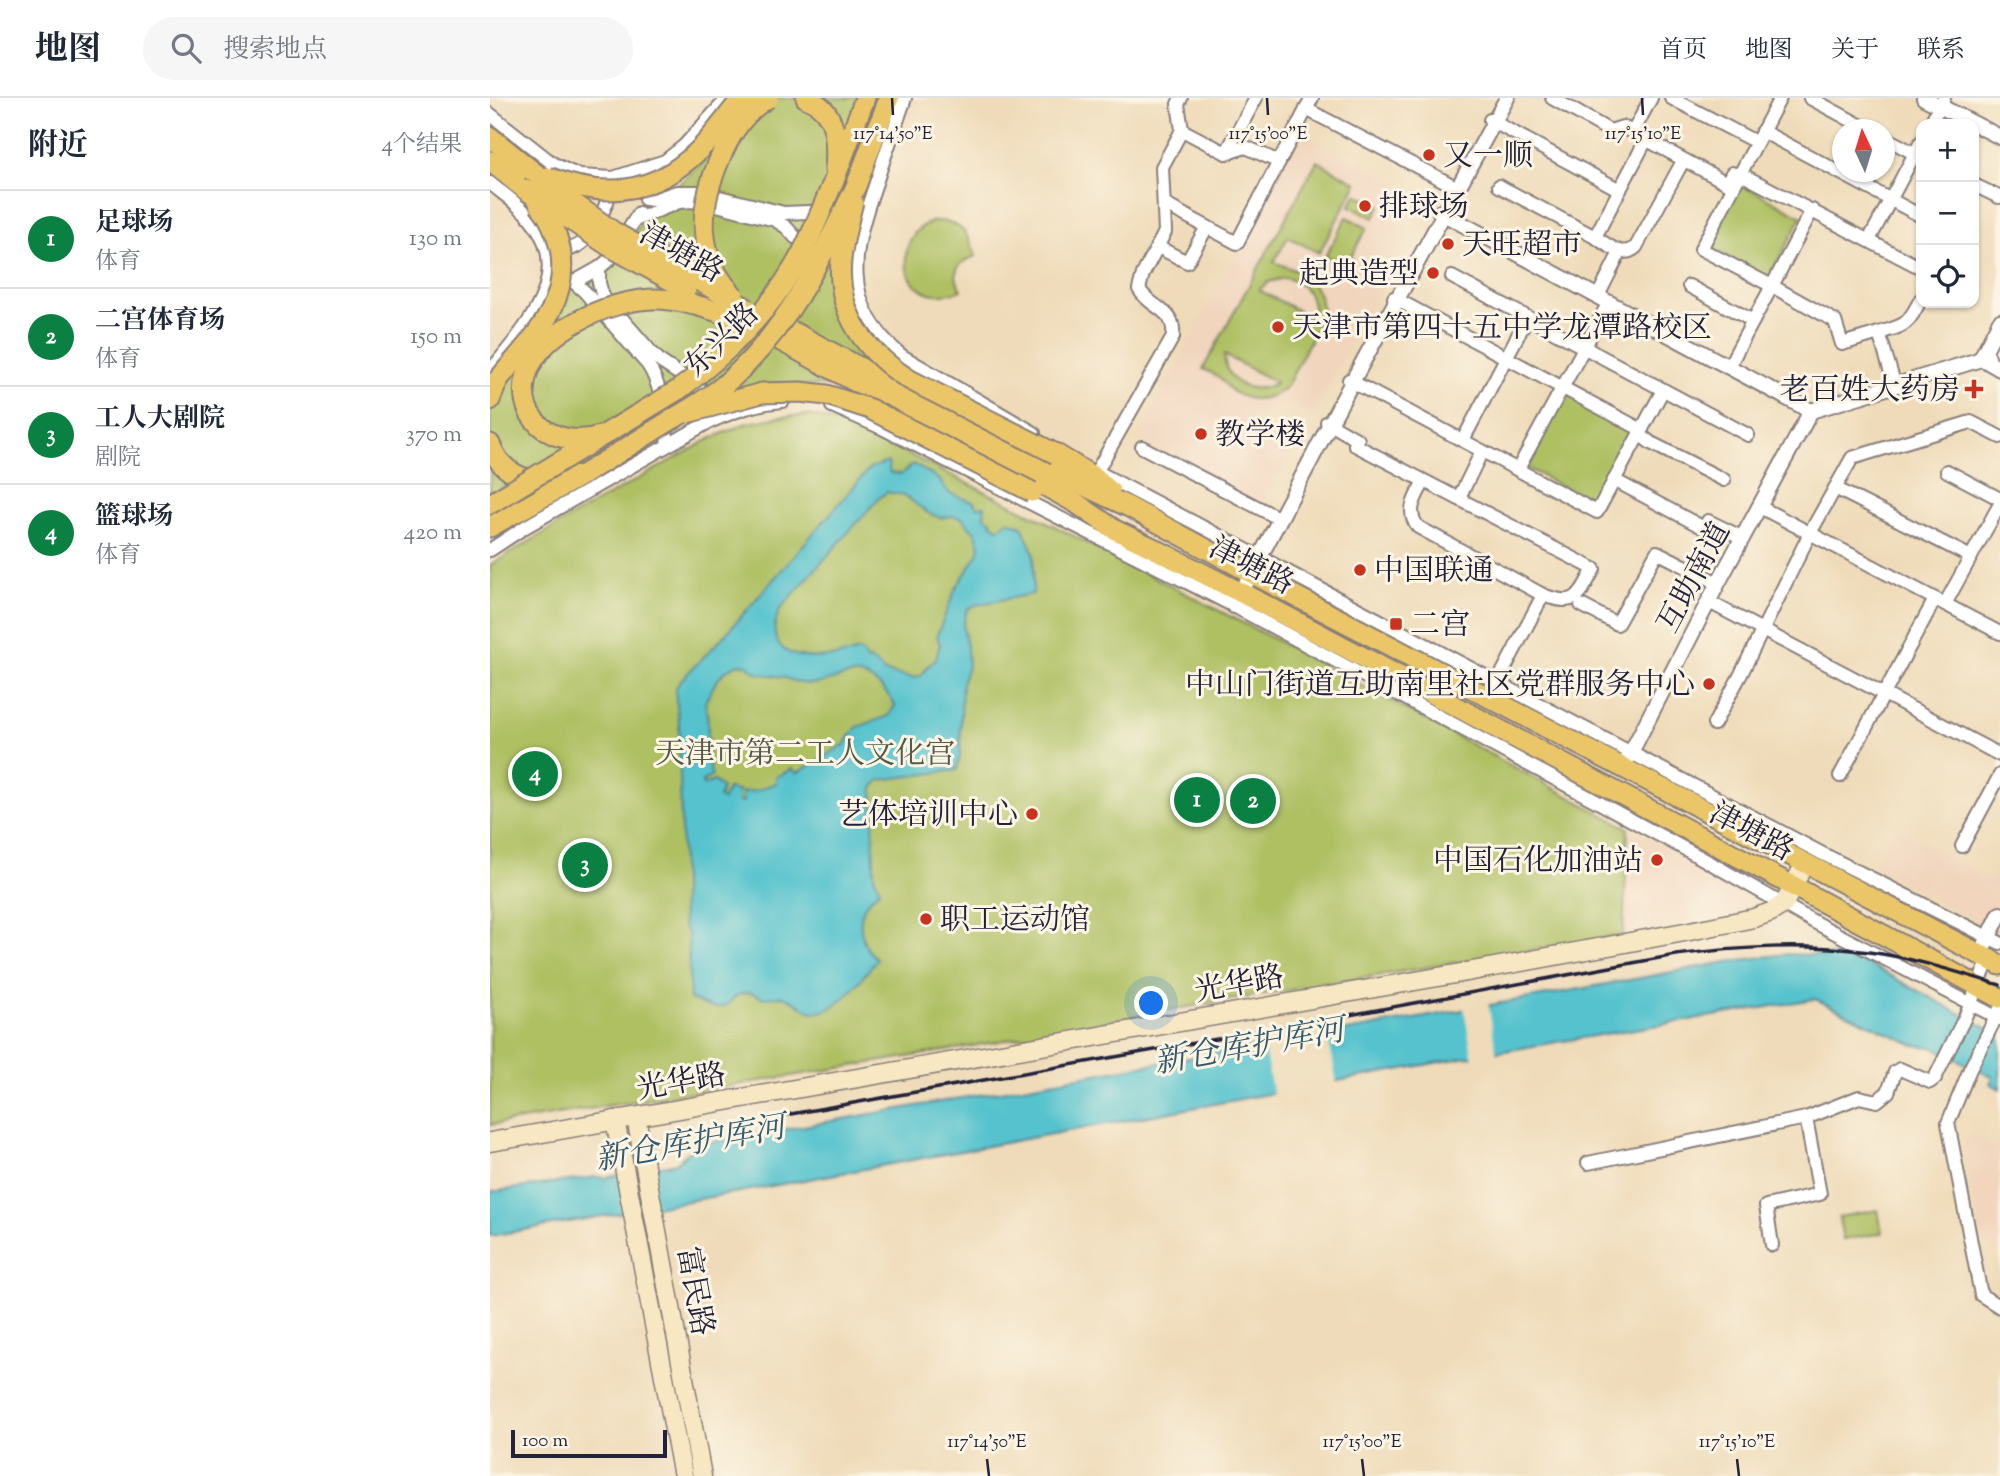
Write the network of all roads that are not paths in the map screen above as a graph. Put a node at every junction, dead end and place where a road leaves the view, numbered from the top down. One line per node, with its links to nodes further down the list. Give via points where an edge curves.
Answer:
1 (728, 98): 37 (street, via 684,146 665,161)
2 (742, 98): 36 (main road, bridge, via 698,151 678,168 640,186 578,188)
3 (768, 98): 74 (main road, bridge, via 750,110 730,139 711,183 703,220 713,267)
4 (806, 98): 40 (main road, via 825,111 834,127)
5 (1181, 98): 22 (street)
6 (1256, 98): 31 (street)
7 (1504, 98): 21 (street)
8 (1552, 98): 24 (street, via 1610,131 1623,127)
9 (1651, 98): 24 (street)
10 (1671, 98): 27 (street)
11 (1771, 98): 27 (street)
12 (1780, 98): 23 (street)
13 (1810, 98): 19 (street)
14 (1924, 98): 16 (street)
15 (883, 99): 40 (main road, 东兴路); 42 (main road, 东兴路, via 879,125); 55 (street)
16 (1940, 101): 20 (street); 25 (street)
17 (1309, 103): 35 (street); 44 (street)
18 (490, 114): 39 (street, via 560,167 580,176)
19 (1849, 119)
20 (1932, 119)
21 (1492, 122): 44 (street); 47 (street)
22 (1182, 130): 31 (street); 51 (street, via 1162,167)
23 (1762, 131): 38 (street); 49 (street)
24 (1633, 132): 28 (street)
25 (2000, 134)
26 (490, 137): 36 (main road, 津塘路)
27 (1750, 139): 34 (street, via 1727,183)
28 (1646, 140): 34 (street); 47 (street)
29 (1895, 142): 30 (street)
30 (1916, 150)
31 (1226, 153): 35 (street, via 1246,146)
32 (1916, 156): 49 (street)
33 (490, 161): 46 (main road, 津塘路)
34 (1683, 161): 61 (street, via 1636,247)
35 (1279, 162): 57 (street, via 1237,243)
36 (531, 170): 74 (main road, 津塘路, bridge, via 614,232)
37 (636, 172): 39 (street); 50 (street)
38 (1739, 173): 52 (street); 70 (street, via 1701,249)
39 (613, 178): 62 (street, via 607,206 583,242)
40 (835, 178): 95 (main road, 东兴路, bridge, via 804,248 756,320 705,370)
41 (490, 183): 62 (street, via 530,217)
42 (856, 186): 93 (main road, 东兴路, bridge, via 818,265 778,328 740,370); 104 (main road, bridge, via 842,250 841,279 849,313 864,342 910,380)
43 (1499, 186): 58 (street)
44 (1456, 187): 53 (street)
45 (1979, 187): 48 (street)
46 (526, 190): 74 (main road, 津塘路, bridge, via 609,246); 85 (main road, bridge, via 556,232 561,283 548,317)
47 (1620, 190): 58 (street)
48 (1999, 197)
49 (1891, 199): 54 (street); 59 (street)
50 (645, 200): 55 (street, via 692,192 784,214 832,211); 56 (street)
51 (1164, 204): 57 (street); 60 (street, via 1165,232)
52 (1812, 210): 59 (street); 70 (street)
53 (1442, 213): 71 (street); 72 (street)
54 (1916, 213)
55 (864, 215): 63 (street)
56 (635, 220): 63 (street, via 679,202 713,204 775,220 813,247); 65 (street, via 611,258)
57 (1208, 227): 60 (street, via 1187,262)
58 (1595, 237): 61 (street)
59 (1869, 240): 64 (street)
60 (1158, 247): 108 (street, via 1139,289 1171,318 1173,337)
61 (1620, 251): 72 (street)
62 (547, 254): 67 (street)
63 (856, 255): 104 (street, via 860,300 889,345)
64 (1916, 265)
65 (599, 268): 68 (street); 92 (street, via 603,297 651,352)
66 (1452, 277): 75 (street)
67 (548, 280): 68 (street); 85 (street, via 543,298)
68 (574, 282): 101 (street, via 655,376)
69 (1689, 286): 76 (street)
70 (1772, 286): 76 (street); 78 (street, via 1835,321 1842,344)
71 (1396, 299): 81 (street); 86 (street)
72 (1603, 299): 80 (street); 83 (street)
73 (1916, 308): 78 (street, via 1904,325)
74 (744, 314): 95 (main road, bridge, via 673,300 640,300 595,313 554,338 527,374 525,395 531,415 546,431 569,440); 116 (main road, 津塘路, via 839,356); 120 (main road, 津塘路)
75 (1527, 318): 80 (street); 81 (street)
76 (1753, 321): 83 (street)
77 (2000, 321): 82 (street)
78 (1878, 333): 87 (street)
79 (2000, 334): 82 (street)
80 (1583, 347): 88 (street); 89 (street)
81 (1506, 358): 88 (street); 99 (street)
82 (1990, 359): 84 (street); 87 (street)
83 (1729, 366): 91 (street)
84 (2000, 369)
85 (493, 381): 90 (main road)
86 (1351, 381): 94 (street); 99 (street)
87 (1895, 386): 91 (street)
88 (1562, 387): 96 (street); 105 (street)
89 (1663, 390): 96 (street); 97 (street)
90 (490, 400)
91 (1811, 411): 117 (street, 互助南道)
92 (730, 412): 101 (street); 128 (street, via 789,401 839,408)
93 (679, 415): 107 (main road, 东兴路, bridge); 120 (main road, bridge, via 762,393 827,395 870,409)
94 (1328, 423): 111 (street, via 1358,440 1356,445); 118 (street)
95 (611, 432): 115 (main road, 东兴路, bridge)
96 (1641, 432): 109 (street); 110 (street, via 1651,443)
97 (1748, 435)
98 (2000, 437): 112 (street, via 1971,422 1852,458)
99 (1463, 440): 103 (street)
100 (490, 444): 107 (main road, via 497,459 522,477 538,482)
101 (668, 444): 123 (street)
102 (1142, 447): 118 (street)
103 (1482, 451): 105 (street); 113 (street)
104 (1063, 455): 108 (main road)
105 (1518, 469): 109 (street, via 1597,512)
106 (1947, 471): 114 (street)
107 (584, 474): 119 (main road, 东兴路)
108 (1096, 474): 116 (main road); 125 (street)
109 (1614, 480): 122 (street, via 1704,528 1708,521)
110 (1724, 480)
111 (1424, 481): 113 (street); 127 (street, via 1412,505 1418,527)
112 (1835, 488): 121 (street); 124 (street)
113 (1459, 498): 127 (street, via 1594,569 1579,596 1558,601)
114 (2000, 502): 124 (street)
115 (490, 504)
116 (1127, 506): 125 (main road, 津塘路)
117 (1760, 507): 121 (street); 122 (street, 互助南道)
118 (1278, 518): 125 (street)
119 (490, 527)
120 (1115, 530): 128 (main road, 津塘路)
121 (1810, 533): 129 (street); 132 (street)
122 (1743, 538): 126 (street, 互助南道)
123 (490, 551)
124 (1971, 557): 129 (street)
125 (1253, 564): 128 (street); 134 (main road, 津塘路)
126 (1718, 583): 130 (street, 互助南道); 131 (street, via 1657,552 1617,624)
127 (1544, 595): 134 (street)
128 (1235, 598): 143 (main road, 津塘路); 144 (street)
129 (1940, 601): 133 (street); 135 (street)
130 (1709, 603): 132 (street); 138 (street, 互助南道)
131 (1581, 604)
132 (1762, 631): 135 (street); 136 (street)
133 (2000, 633)
134 (1493, 690): 138 (main road, 津塘路)
135 (1883, 694): 137 (street); 140 (street)
136 (1714, 724)
137 (2000, 755)
138 (1626, 760): 142 (main road, 津塘路); 146 (street, via 1823,854)
139 (2000, 775): 141 (street)
140 (1840, 776)
141 (1962, 846)
142 (1805, 863): 143 (main road); 146 (main road, 津塘路)
143 (1793, 886): 144 (main road); 147 (main road, 津塘路)
144 (1784, 904): 148 (street); 150 (main road, 光华路, via 1754,918 1690,932)
145 (2000, 914): 146 (street)
146 (1991, 952): 147 (street)
147 (1977, 985): 148 (street); 149 (main road, 津塘路)
148 (1969, 1004): 149 (street); 151 (street, via 1930,1082 1900,1069 1888,1092 1877,1101 1859,1097)
149 (1999, 1011): 156 (street, via 1948,1123 1981,1295)
150 (636, 1117): 152 (main road, 光华路); 158 (main road, 富民路)
151 (1806, 1118): 154 (street); 155 (street, via 1820,1194 1766,1206)
152 (615, 1120): 153 (main road, 光华路); 157 (main road, 富民路)
153 (490, 1142)
154 (1587, 1163)
155 (1772, 1245)
156 (2000, 1307)
157 (683, 1476)
158 (702, 1476)

